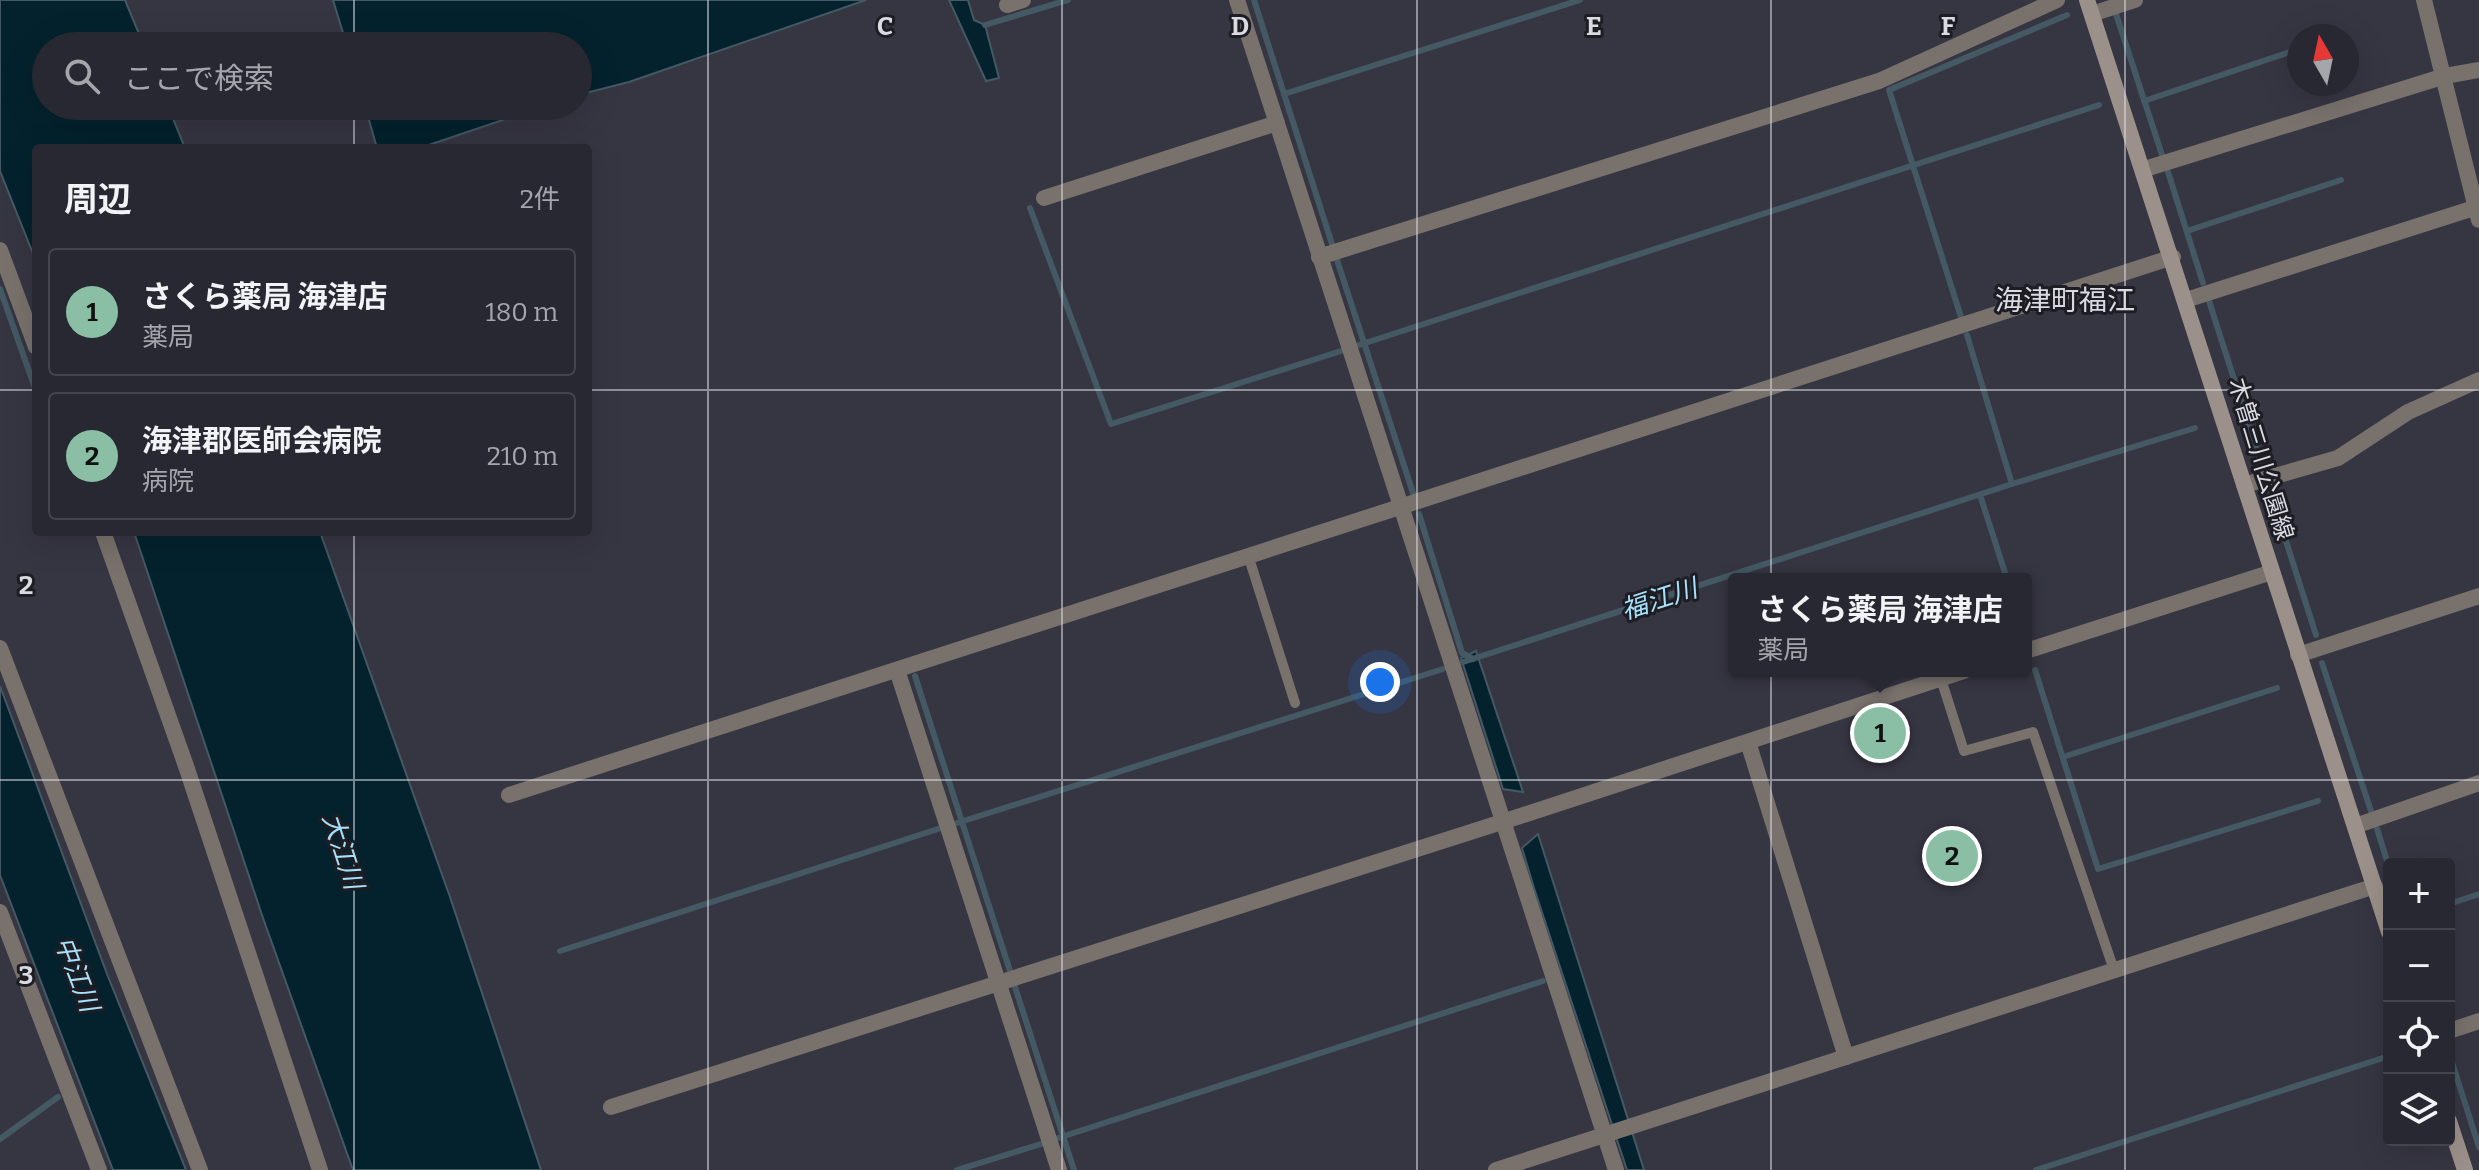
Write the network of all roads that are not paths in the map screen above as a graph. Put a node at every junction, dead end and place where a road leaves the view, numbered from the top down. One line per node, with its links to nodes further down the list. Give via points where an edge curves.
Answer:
1 (1237, 0): 8 (street)
2 (2057, 0): 13 (street, via 1879,81)
3 (2135, 0): 5 (street)
4 (2424, 0): 7 (street)
5 (2090, 7): 9 (main road, 木曽三川公園線)
6 (2479, 70): 7 (street)
7 (2445, 76): 9 (street); 11 (street)
8 (1277, 123): 10 (street); 13 (street)
9 (2145, 169): 14 (main road, 木曽三川公園線)
10 (1044, 198)
11 (2478, 213): 15 (street)
12 (0, 250): 16 (street)
13 (1319, 257): 19 (street)
14 (2173, 257): 15 (main road, 木曽三川公園線); 19 (street)
15 (2186, 300): 18 (main road, 木曽三川公園線)
16 (32, 336)
17 (2479, 380): 18 (street, via 2408,412 2338,458)
18 (2244, 485): 22 (main road, 木曽三川公園線)
19 (1401, 507): 21 (street); 34 (street)
20 (104, 536): 49 (street)
21 (1248, 555): 27 (street); 30 (lane)
22 (2272, 572): 25 (street); 26 (main road, 木曽三川公園線)
23 (2479, 596): 26 (street)
24 (0, 648): 48 (street)
25 (2032, 649)
26 (2298, 655): 35 (main road, 木曽三川公園線)
27 (897, 670): 33 (street); 40 (street)
28 (1947, 677): 29 (street)
29 (1941, 679): 31 (street); 39 (lane, via 1964,751 2033,732)
30 (1295, 703)
31 (1748, 742): 34 (street); 43 (street)
32 (2479, 783): 35 (street)
33 (509, 795)
34 (1502, 822): 40 (street); 45 (street)
35 (2355, 826): 36 (main road, 木曽三川公園線)
36 (2375, 886): 38 (main road, 木曽三川公園線); 39 (street)
37 (0, 912): 47 (street)
38 (2388, 930)
39 (2114, 970): 43 (street)
40 (999, 982): 44 (street); 50 (street)
41 (2479, 1021): 42 (street)
42 (2455, 1029)
43 (1846, 1057): 45 (street)
44 (611, 1107)
45 (1607, 1134): 51 (street); 52 (street)
46 (2455, 1139): 53 (main road)
47 (99, 1170)
48 (200, 1170)
49 (320, 1170)
50 (1059, 1170)
51 (1496, 1170)
52 (1616, 1170)
53 (2465, 1170)

